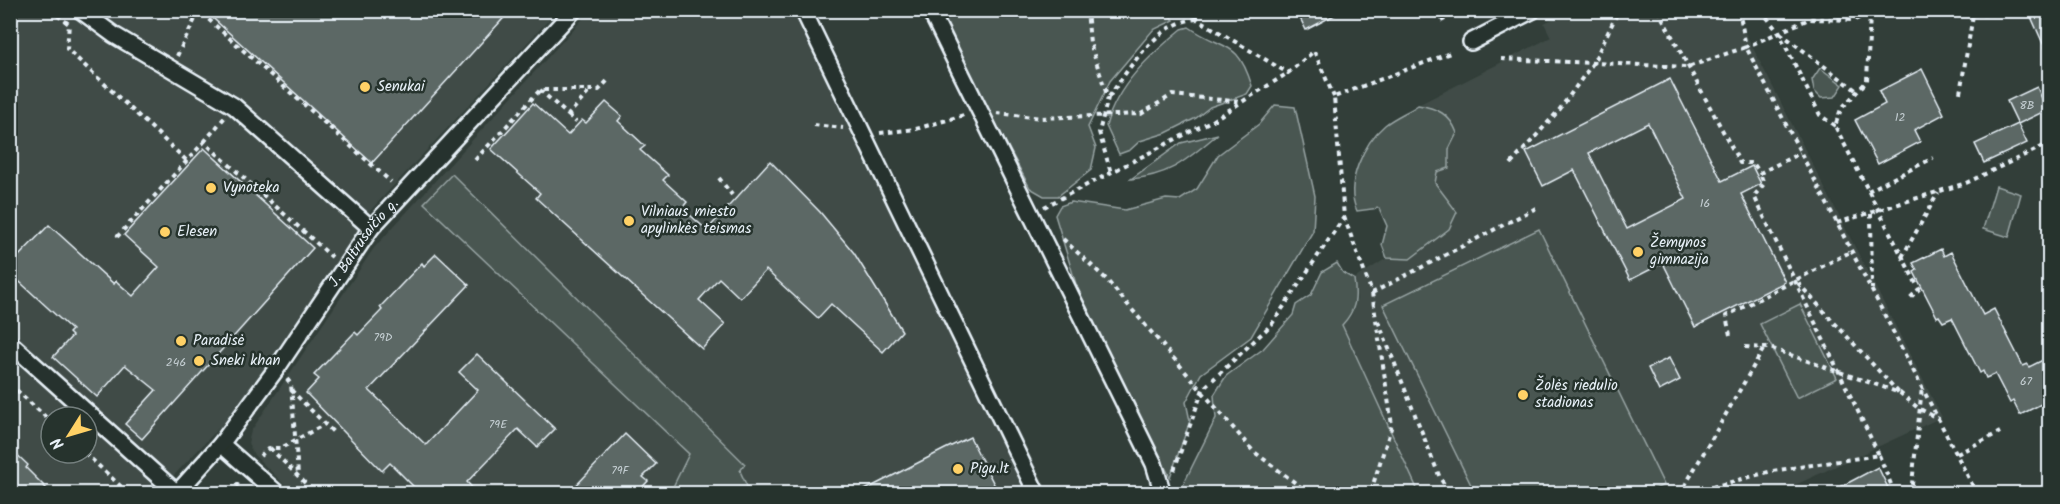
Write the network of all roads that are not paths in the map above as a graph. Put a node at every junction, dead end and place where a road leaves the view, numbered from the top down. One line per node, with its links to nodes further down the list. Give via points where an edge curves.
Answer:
1 (80, 10): 7 (street, via 114,35 234,106)
2 (573, 10): 7 (street, J. Baltrušaičio g.)
3 (803, 10): 12 (street)
4 (930, 10): 13 (street, via 1154,464)
5 (1533, 10): 6 (street)
6 (1472, 42)
7 (371, 228): 9 (street, J. Baltrušaičio g., via 277,368)
8 (10, 343): 10 (street)
9 (220, 444): 10 (street, J. Baltrušaičio g.); 11 (street)
10 (176, 493)
11 (278, 494)
12 (1037, 494)
13 (1163, 494)

